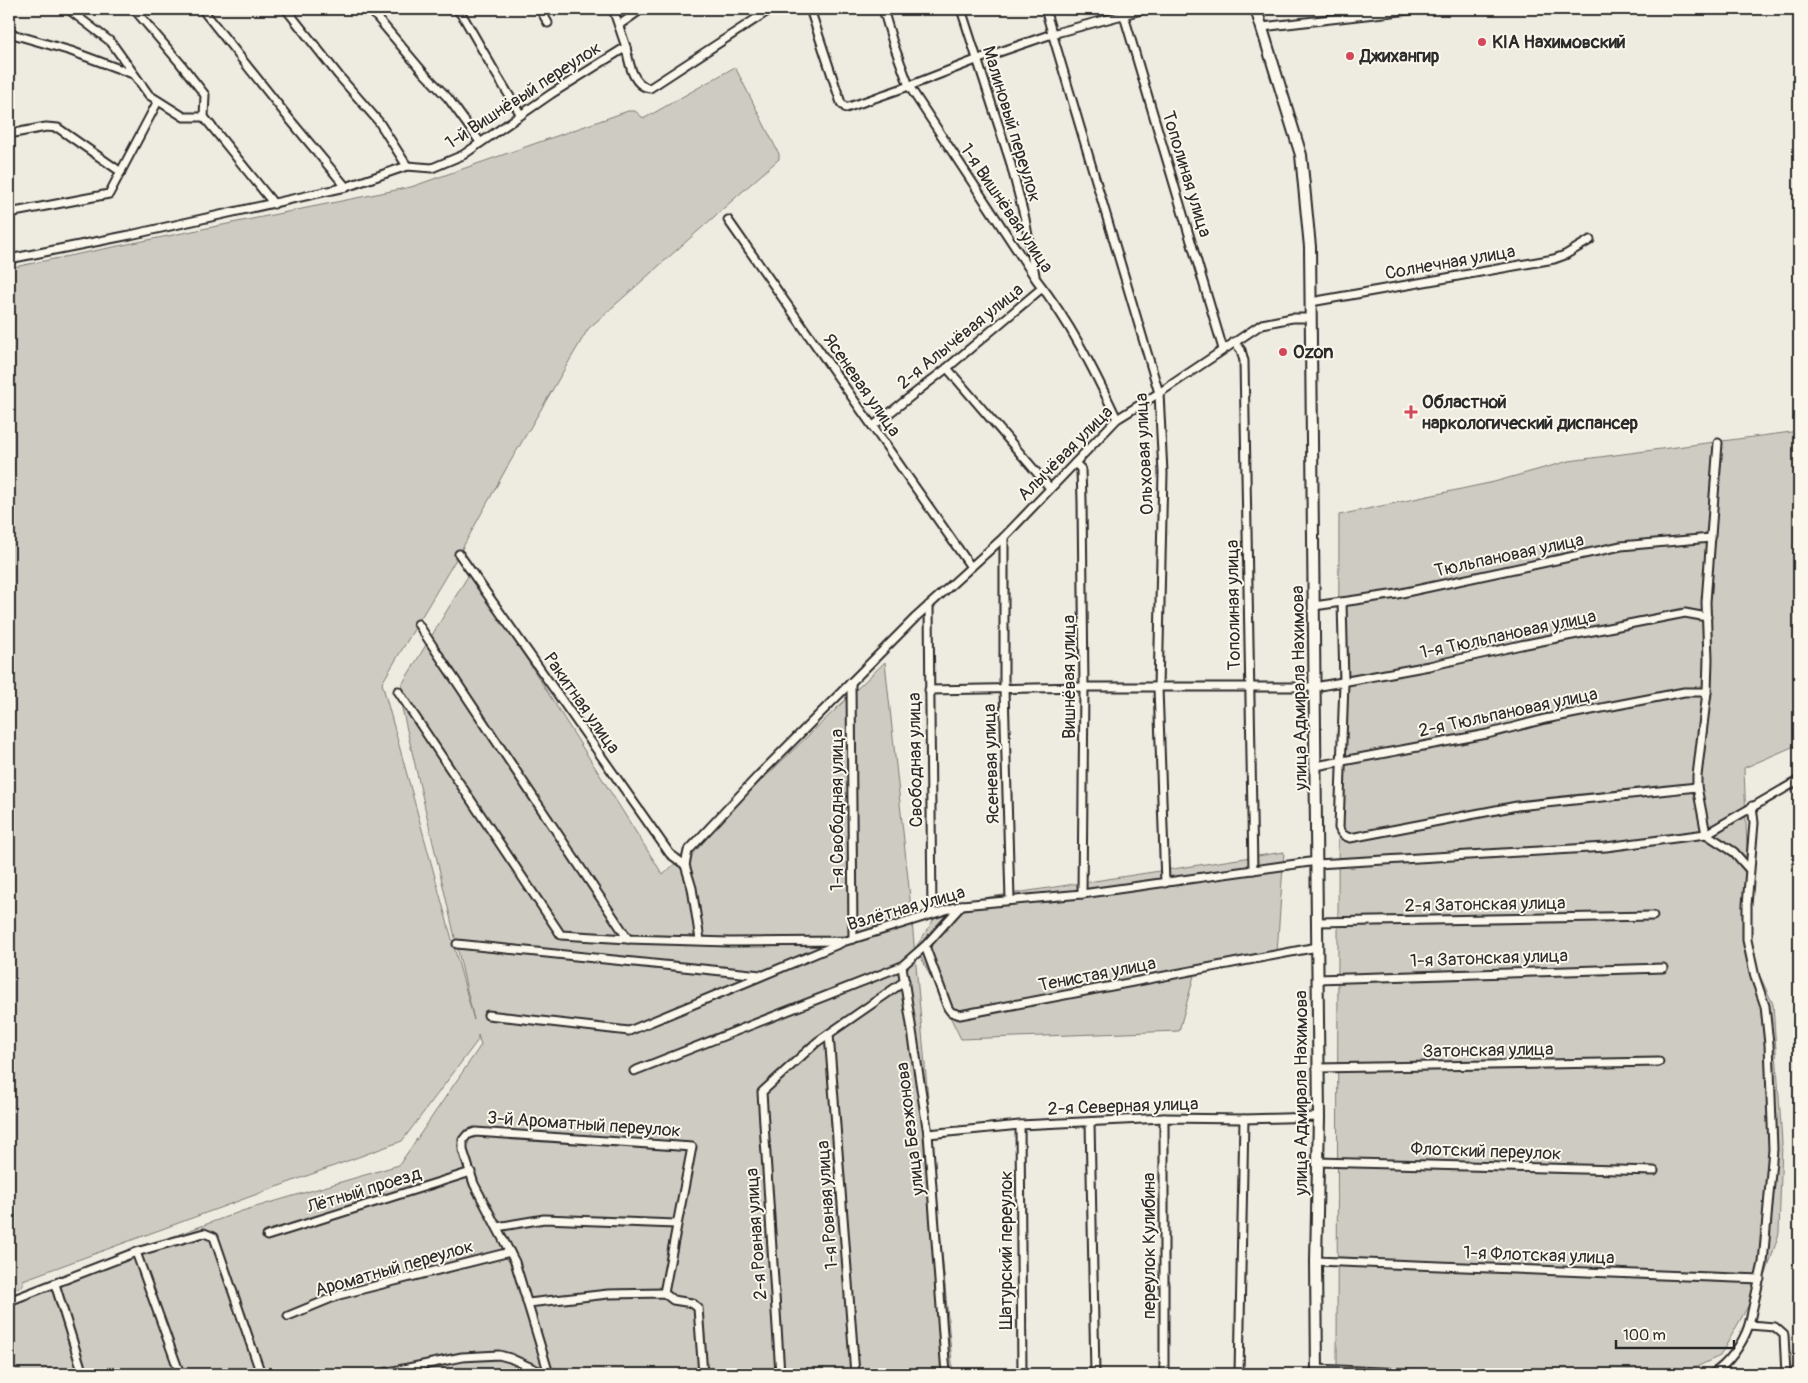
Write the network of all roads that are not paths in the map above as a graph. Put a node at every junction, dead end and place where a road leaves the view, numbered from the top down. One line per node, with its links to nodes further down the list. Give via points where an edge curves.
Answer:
1 (68, 9): 26 (street, via 111,42)
2 (134, 9): 30 (street, via 205,95)
3 (202, 9): 35 (street)
4 (286, 9): 33 (street, via 379,122)
5 (370, 9): 32 (street, via 448,98)
6 (457, 9): 29 (street)
7 (540, 9): 19 (street)
8 (613, 9): 20 (street)
9 (642, 9): 20 (street)
10 (771, 9): 24 (street, 1-й Вишнёвый переулок, via 650,88 642,85 633,74)
11 (810, 9): 27 (street, via 844,107)
12 (883, 9): 27 (street, 1-я Вишнёвая улица)
13 (961, 9): 25 (street, Малиновый переулок)
14 (1045, 9): 23 (street, Ольховая улица)
15 (1145, 9): 18 (street)
16 (1256, 9): 21 (main road, улица Адмирала Нахимова)
17 (1418, 9): 21 (street)
18 (1123, 12): 23 (street); 46 (street, Тополиная улица)
19 (548, 23)
20 (619, 24): 24 (street)
21 (1262, 27): 43 (main road, улица Адмирала Нахимова, via 1301,155 1310,247)
22 (9, 33): 26 (street)
23 (1052, 34): 25 (street); 48 (street, Ольховая улица)
24 (626, 47): 29 (street, 1-й Вишнёвый переулок)
25 (976, 60): 27 (street); 41 (street, Малиновый переулок, via 1010,161)
26 (134, 74): 28 (street, via 149,96)
27 (909, 86): 41 (street, 1-я Вишнёвая улица)
28 (158, 101): 30 (street, via 184,117); 34 (street)
29 (521, 115): 32 (street, 1-й Вишнёвый переулок)
30 (204, 118): 36 (street)
31 (9, 134): 34 (street, via 58,128)
32 (480, 142): 33 (street, 1-й Вишнёвый переулок, via 464,155 432,168)
33 (407, 166): 35 (street, 1-й Вишнёвый переулок)
34 (121, 172): 37 (street, via 109,194)
35 (346, 187): 36 (street, 1-й Вишнёвый переулок)
36 (274, 204): 40 (street, 1-й Вишнёвый переулок)
37 (9, 214)
38 (728, 220): 50 (street, Ясеневая улица)
39 (1590, 240): 43 (street, Солнечная улица, via 1554,259)
40 (9, 259)
41 (1036, 279): 42 (street, 1-я Вишнёвая улица)
42 (1042, 288): 47 (street, 2-я Алычёвая улица); 49 (street, 1-я Вишнёвая улица, via 1059,309 1091,363)
43 (1311, 302): 44 (main road, улица Адмирала Нахимова)
44 (1311, 318): 45 (street, Алычёвая улица, via 1262,324); 60 (main road, улица Адмирала Нахимова)
45 (1234, 342): 46 (street, Алычёвая улица); 68 (street, Тополиная улица, via 1244,361)
46 (1223, 349): 48 (street, Алычёвая улица)
47 (947, 368): 50 (street, 2-я Алычёвая улица); 53 (street)
48 (1159, 393): 49 (street, Алычёвая улица); 67 (street, Ольховая улица, via 1163,473)
49 (1117, 419): 52 (street, Алычёвая улица)
50 (872, 426): 57 (street, Ясеневая улица)
51 (1718, 443): 55 (street)
52 (1075, 463): 53 (street, Алычёвая улица); 65 (street, Вишнёвая улица, via 1081,469)
53 (1050, 488): 54 (street, Алычёвая улица)
54 (1004, 537): 57 (street, Алычёвая улица); 69 (street, Ясеневая улица)
55 (1711, 538): 58 (street, Тюльпановая улица, via 1621,546 1397,594); 61 (street)
56 (459, 554): 80 (street, Ракитная улица, via 670,854)
57 (971, 566): 59 (street, Алычёвая улица)
58 (1342, 602): 60 (street, Тюльпановая улица); 64 (street)
59 (929, 605): 63 (street, Алычёвая улица); 70 (street, Свободная улица)
60 (1314, 606): 66 (main road, улица Адмирала Нахимова)
61 (1707, 617): 64 (street, 1-я Тюльпановая улица, via 1685,613); 72 (street)
62 (418, 624): 90 (street)
63 (851, 682): 80 (street, Алычёвая улица, via 691,848); 92 (street, 1-я Свободная улица)
64 (1344, 682): 66 (street, 1-я Тюльпановая улица); 73 (street)
65 (1084, 687): 67 (street, 1-я Тюльпановая улица); 69 (street, 1-я Тюльпановая улица); 84 (street, Вишнёвая улица)
66 (1315, 687): 68 (street, 1-я Тюльпановая улица); 74 (main road, улица Адмирала Нахимова)
67 (1158, 688): 68 (street, 1-я Тюльпановая улица); 83 (street, Ольховая улица)
68 (1250, 688): 82 (street, Тополиная улица)
69 (1004, 689): 70 (street, 1-я Тюльпановая улица); 85 (street, Ясеневая улица)
70 (929, 690): 87 (street, Свободная улица)
71 (398, 691): 90 (street, Взлётная улица, via 561,935)
72 (1707, 692): 73 (street, 2-я Тюльпановая улица, via 1684,692 1545,718 1487,734); 76 (street)
73 (1340, 762): 74 (street, 2-я Тюльпановая улица); 76 (street, via 1339,828 1350,838 1517,806)
74 (1316, 766): 79 (main road, улица Адмирала Нахимова)
75 (1799, 780): 77 (street)
76 (1697, 787): 78 (street)
77 (1752, 806): 78 (street); 81 (street, via 1754,822)
78 (1706, 834): 79 (street, Взлётная улица, via 1606,847); 81 (street, via 1734,852)
79 (1317, 862): 82 (street, Взлётная улица); 89 (main road, улица Адмирала Нахимова)
80 (685, 865): 91 (street)
81 (1749, 869): 121 (street, via 1747,940 1765,1006 1773,1149)
82 (1253, 870): 83 (street, Взлётная улица)
83 (1165, 883): 84 (street, Взлётная улица)
84 (1082, 894): 85 (street, Взлётная улица)
85 (1010, 900): 86 (street, Взлётная улица)
86 (962, 905): 87 (street, Взлётная улица); 94 (street)
87 (932, 914): 92 (street, Взлётная улица)
88 (1653, 916): 89 (street, 2-я Затонская улица)
89 (1317, 922): 95 (main road, улица Адмирала Нахимова)
90 (628, 939): 91 (street, Взлётная улица)
91 (700, 940): 92 (street, Взлётная улица)
92 (849, 940): 98 (street)
93 (457, 944): 98 (street)
94 (925, 946): 95 (street, Тенистая улица, via 948,1008 960,1015); 96 (street)
95 (1317, 947): 99 (main road, улица Адмирала Нахимова)
96 (902, 966): 100 (street, улица Безжонова); 105 (street)
97 (1663, 968): 99 (street, 1-я Затонская улица)
98 (764, 975): 101 (street, via 629,1031)
99 (1317, 979): 104 (main road, улица Адмирала Нахимова)
100 (905, 981): 102 (street); 111 (street, улица Безжонова)
101 (488, 1015)
102 (829, 1034): 136 (street, 2-я Ровная улица, via 762,1092); 137 (street, 1-я Ровная улица)
103 (1659, 1062): 104 (street, Затонская улица)
104 (1317, 1068): 107 (main road, улица Адмирала Нахимова)
105 (634, 1071)
106 (1164, 1118): 108 (street, 2-я Северная улица); 109 (street, 2-я Северная улица); 141 (street, переулок Кулибина)
107 (1319, 1118): 108 (street, 2-я Северная улица); 112 (main road, улица Адмирала Нахимова)
108 (1244, 1119): 142 (street)
109 (1090, 1122): 110 (street, 2-я Северная улица); 140 (street)
110 (1020, 1125): 111 (street, 2-я Северная улица); 139 (street, Шатурский переулок)
111 (928, 1134): 138 (street, улица Безжонова)
112 (1317, 1162): 113 (street, Флотский переулок); 120 (main road, улица Адмирала Нахимова)
113 (1654, 1170)
114 (471, 1172): 115 (street, 3-й Ароматный переулок, via 462,1145 463,1140 475,1132 692,1147); 116 (street); 117 (street, Лётный проезд)
115 (676, 1224): 116 (street, via 544,1219); 123 (street)
116 (497, 1228): 119 (street)
117 (267, 1236)
118 (136, 1252): 122 (street); 130 (street); 131 (street, via 204,1232 214,1237)
119 (510, 1252): 125 (street); 126 (street, Ароматный переулок, via 339,1295)
120 (1316, 1261): 121 (street, 1-я Флотская улица); 128 (main road, улица Адмирала Нахимова)
121 (1760, 1279): 127 (street)
122 (55, 1284): 124 (street); 129 (street)
123 (664, 1293): 125 (street, via 608,1294); 135 (street, via 673,1300 692,1303 698,1308)
124 (9, 1300)
125 (528, 1303): 134 (street)
126 (288, 1316)
127 (1749, 1324): 144 (street, via 1727,1362); 145 (street, via 1775,1327 1784,1335)
128 (1318, 1372): 143 (street)
129 (83, 1374)
130 (180, 1374)
131 (262, 1374)
132 (380, 1374): 133 (street, via 462,1357 499,1355)
133 (545, 1374)
134 (549, 1374)
135 (703, 1374)
136 (780, 1374)
137 (856, 1374)
138 (946, 1374)
139 (1022, 1374)
140 (1095, 1374)
141 (1164, 1374)
142 (1239, 1374)
143 (1421, 1374)
144 (1712, 1374)
145 (1786, 1374)

